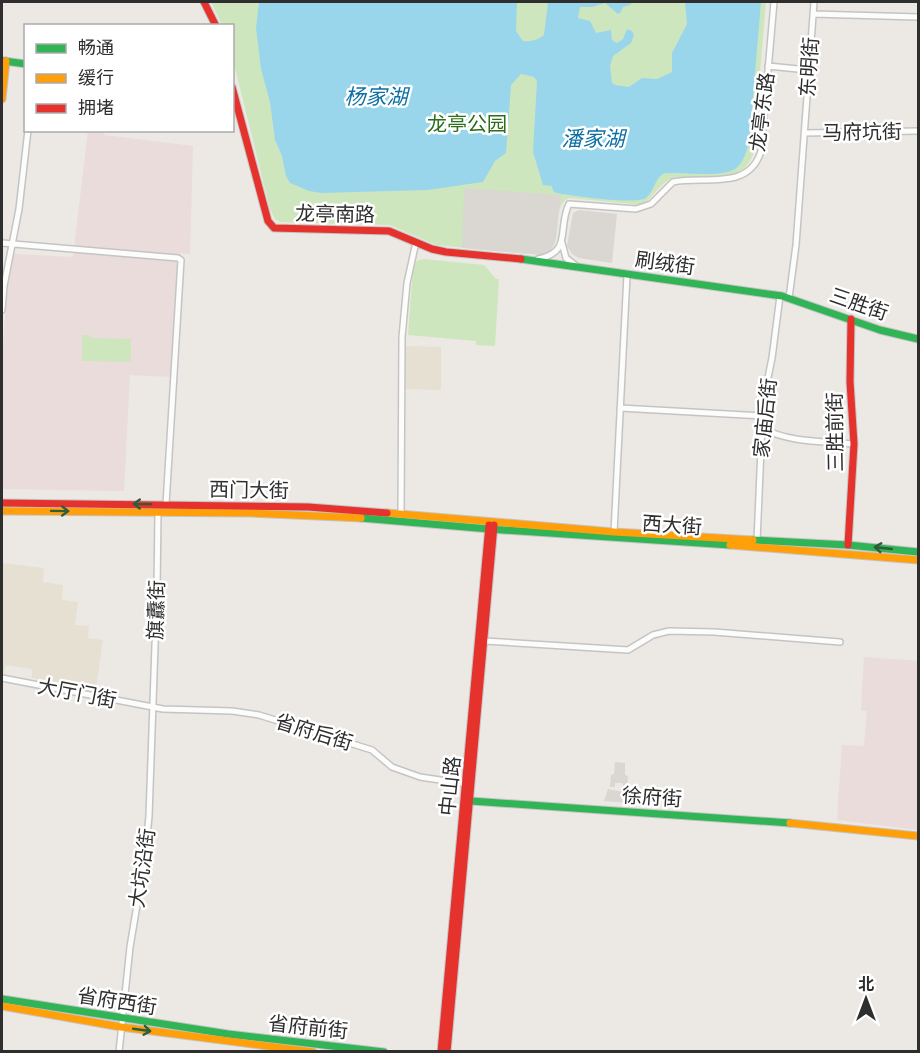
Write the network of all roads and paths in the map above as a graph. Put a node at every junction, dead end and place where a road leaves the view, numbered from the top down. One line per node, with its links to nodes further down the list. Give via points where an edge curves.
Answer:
1 (204, 2): 6 (main road)
2 (774, 2): 9 (street, 龙亭东路)
3 (814, 2): 4 (street, 东明街)
4 (813, 14): 5 (street); 10 (street, 东明街)
5 (918, 17)
6 (215, 24)
7 (4, 61): 8 (main road); 12 (main road)
8 (24, 64)
9 (768, 66): 10 (street); 16 (street, 龙亭东路, via 761,151 752,167 735,178 673,182 651,204 636,209 569,204)
10 (808, 70): 15 (street, 东明街)
11 (234, 93): 17 (main road, 龙亭南路, via 271,227 388,231)
12 (2, 99)
13 (918, 131): 15 (street, 马府坑街)
14 (28, 132): 19 (street)
15 (805, 133): 24 (street, 东明街)
16 (562, 241): 20 (street, via 554,254); 21 (street, via 566,258)
17 (416, 242): 20 (main road, 龙亭南路, via 446,252); 36 (street, via 402,337)
18 (2, 243): 19 (street)
19 (12, 244): 25 (street); 33 (street, via 181,260)
20 (536, 260): 21 (main road, 刷绒街)
21 (576, 266): 22 (main road, 刷绒街)
22 (627, 275): 23 (main road, 刷绒街); 28 (street)
23 (780, 296): 24 (main road, 刷绒街); 29 (street, 家庙后街)
24 (789, 298): 26 (main road, 三胜街)
25 (2, 310)
26 (851, 319): 27 (main road, 三胜街); 31 (main road, 三胜前街)
27 (918, 339)
28 (620, 408): 29 (street); 38 (street)
29 (763, 416): 30 (street, 家庙后街)
30 (762, 428): 31 (street, via 790,437); 39 (street, 家庙后街)
31 (854, 444): 40 (main road, 三胜前街)
32 (2, 503): 33 (main road, 西门大街, one-way to 32)
33 (166, 504): 36 (main road, 西门大街)
34 (2, 511): 35 (main road, 西门大街, one-way to 35)
35 (158, 513): 37 (main road, 西门大街, via 340,516); 46 (street, 旗纛街)
36 (401, 513): 37 (main road, 西门大街)
37 (492, 526): 38 (main road, 西大街); 42 (main road, 西大街); 43 (main road, 中山路); 47 (main road, 中山路)
38 (614, 532): 39 (main road, 西大街)
39 (758, 541): 40 (main road, 西大街)
40 (849, 545): 41 (main road, 西大街, one-way to 40)
41 (918, 552)
42 (918, 560)
43 (485, 641): 44 (street, via 628,650 653,635 714,632); 48 (main road, 中山路)
44 (840, 642)
45 (2, 678): 46 (street, 大厅门街)
46 (153, 708): 47 (street, 省府后街, via 259,715 372,750 392,767 420,777); 52 (street, 大坑沿街, via 149,816)
47 (467, 784): 58 (main road, 中山路)
48 (471, 801): 49 (main road, 徐府街, via 831,826); 59 (main road, 中山路)
49 (918, 836)
50 (2, 999): 52 (main road, 省府西街)
51 (2, 1006): 52 (main road, 省府西街)
52 (122, 1023): 53 (main road, 省府西街); 55 (street, 大坑沿街)
53 (228, 1038): 54 (main road, 省府前街); 57 (main road, 省府前街)
54 (282, 1050): 56 (main road, 省府前街)
55 (119, 1052)
56 (313, 1052)
57 (384, 1052)
58 (441, 1052)
59 (447, 1052)

